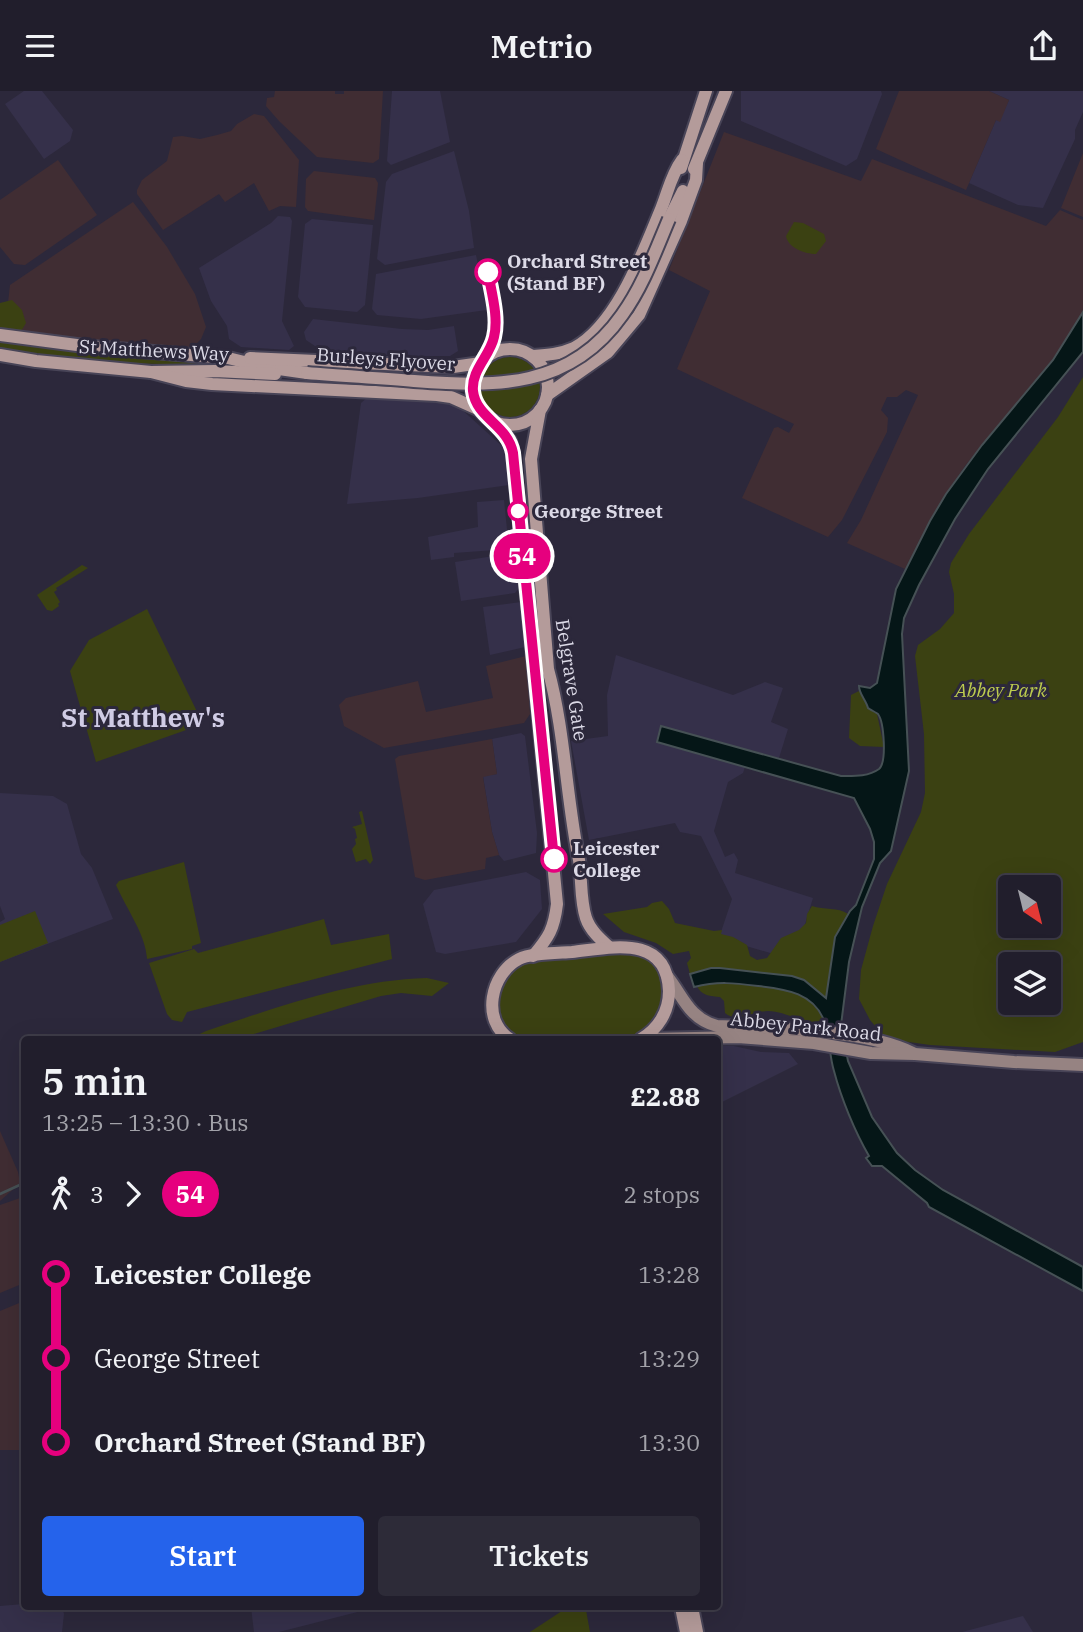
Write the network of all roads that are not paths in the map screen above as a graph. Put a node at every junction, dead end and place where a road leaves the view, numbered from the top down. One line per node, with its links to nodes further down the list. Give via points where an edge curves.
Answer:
1 (706, 91): 3 (main road)
2 (726, 91): 4 (main road)
3 (682, 160): 5 (main road, Burleys Flyover); 8 (main road, via 622,295 600,325 576,347)
4 (697, 163): 5 (main road, Burleys Flyover); 13 (main road, via 681,221 639,315 608,352)
5 (669, 219): 12 (main road, Burleys Flyover, bridge, via 640,287 622,315 597,344 562,368 521,381 477,385)
6 (0, 335): 9 (main road, St Matthews Way)
7 (0, 355): 11 (main road, St Matthews Way)
8 (533, 356): 10 (main road, via 504,350); 13 (main road, via 546,373)
9 (228, 358): 10 (main road, via 453,367); 12 (main road, Burleys Flyover)
10 (481, 363): 14 (main road, via 473,381)
11 (151, 372): 12 (main road, St Matthews Way); 14 (main road, via 212,384 437,395)
12 (307, 373)
13 (548, 395): 15 (main road)
14 (480, 409): 16 (main road)
15 (540, 410): 16 (main road, via 519,424); 17 (main road, Belgrave Gate, via 531,459 548,669 586,918)
16 (495, 422): 18 (main road, Belgrave Gate, via 510,441 514,458 557,904 555,923)
17 (609, 947): 18 (main road); 19 (main road, via 649,951)
18 (533, 956): 20 (main road, via 520,958 503,971 495,985 496,1025)
19 (667, 976): 21 (main road, via 666,1010); 23 (main road, Abbey Park Road, via 693,1014 707,1023)
20 (507, 1036)
21 (645, 1036)
22 (721, 1037): 23 (main road, Abbey Park Road)
23 (811, 1037): 24 (main road, Abbey Park Road, via 901,1047 915,1053)
24 (1083, 1065)
25 (682, 1610): 27 (main road)
26 (693, 1610): 28 (main road)
27 (686, 1632)
28 (697, 1632)

